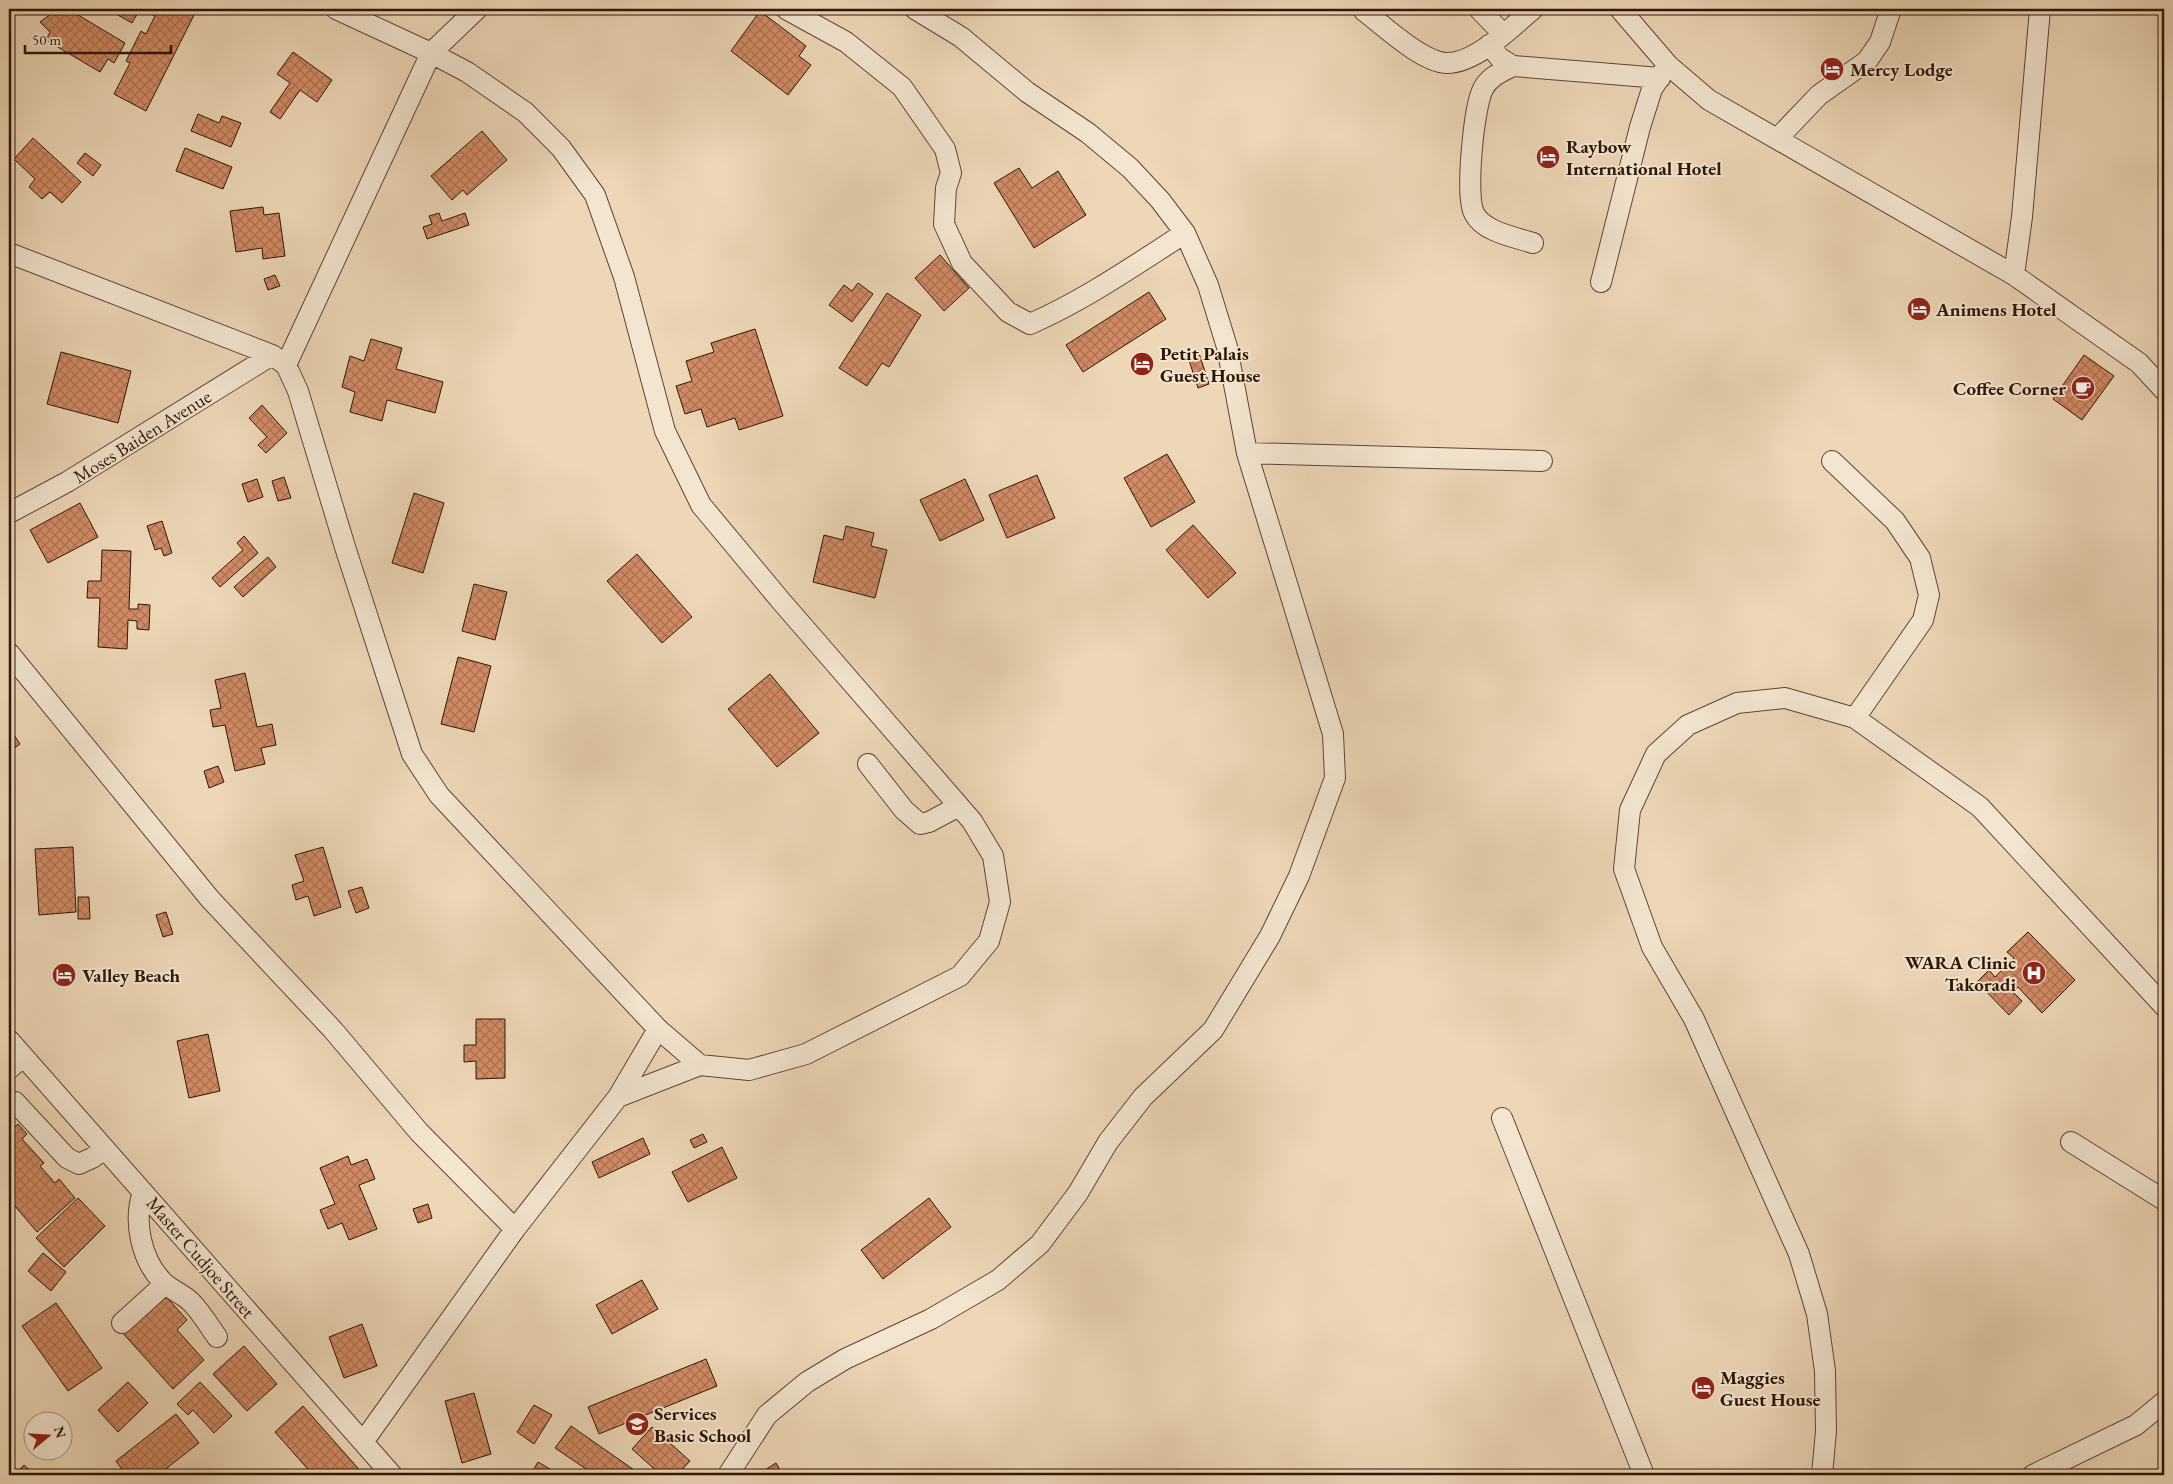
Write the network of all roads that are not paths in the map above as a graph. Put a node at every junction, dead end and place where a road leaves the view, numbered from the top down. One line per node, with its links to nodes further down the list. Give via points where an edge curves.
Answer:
1 (336, 9): 12 (street)
2 (477, 9): 12 (street)
3 (786, 9): 16 (street, via 846,42 902,87 945,150 951,173 946,188 944,224 962,263 1008,312 1030,324 1038,321)
4 (915, 9): 16 (street, via 961,37 1027,92 1088,133 1130,168)
5 (1479, 9): 11 (street)
6 (1533, 9): 11 (street)
7 (1620, 9): 14 (street)
8 (1891, 9): 15 (street, via 1880,42 1867,61 1819,95)
9 (2040, 9): 19 (street)
10 (1364, 11): 11 (street, via 1412,47 1445,63 1463,61)
11 (1496, 39): 13 (street, via 1500,58)
12 (431, 52): 21 (street); 30 (street, via 467,72 525,112 561,148 595,195 624,277 665,431 701,505)
13 (1513, 66): 14 (street); 17 (street, via 1497,74 1484,87 1477,102 1469,197 1474,213 1484,226)
14 (1664, 72): 15 (street); 20 (street, via 1652,89 1640,127)
15 (1777, 139): 19 (street)
16 (1185, 233): 23 (street, via 1208,285 1227,347)
17 (1534, 243)
18 (9, 253): 21 (street)
19 (2014, 275): 22 (street, via 2139,363)
20 (1601, 282)
21 (279, 360): 26 (street, Moses Baiden Avenue); 32 (street, via 298,391 412,754 439,794)
22 (2164, 390)
23 (1247, 453): 24 (street); 50 (street, via 1333,734 1335,778 1299,876 1270,936 1213,1030 1143,1097 1108,1142 1078,1194 1040,1244 998,1280 931,1319 844,1359 807,1382 767,1415)
24 (1542, 461)
25 (1832, 461): 28 (street, via 1895,521 1920,558 1929,595 1923,620)
26 (9, 513)
27 (9, 653): 43 (street, via 210,898 334,1030 419,1132)
28 (1856, 718): 31 (street, via 1980,807); 52 (street, via 1785,698 1737,703 1688,725 1656,754 1630,810 1624,869 1652,947 1694,1018 1799,1254 1817,1314 1825,1371 1826,1431)
29 (868, 764): 30 (street, via 904,810 920,824)
30 (959, 806): 35 (street, via 993,856 1000,902 989,941 960,976 806,1054 749,1070)
31 (2164, 1006)
32 (658, 1029): 35 (street); 36 (street)
33 (9, 1040): 34 (street, Master Cudjoe Street)
34 (16, 1063): 40 (street, Master Cudjoe Street)
35 (700, 1066): 36 (street)
36 (618, 1097): 43 (street)
37 (15, 1102): 40 (street, via 67,1158 79,1164)
38 (1502, 1118): 51 (street)
39 (2071, 1142): 42 (street)
40 (105, 1149): 41 (street, Master Cudjoe Street)
41 (143, 1192): 44 (street, via 137,1208 137,1224 152,1271); 48 (street, Master Cudjoe Street)
42 (2164, 1200)
43 (515, 1229): 48 (street)
44 (165, 1284): 45 (street); 46 (street, via 192,1303)
45 (122, 1323)
46 (217, 1337)
47 (2164, 1402): 53 (street, via 2136,1425)
48 (364, 1442): 49 (street, Master Cudjoe Street)
49 (392, 1475)
50 (728, 1475)
51 (1644, 1475)
52 (1822, 1475)
53 (2033, 1475)

